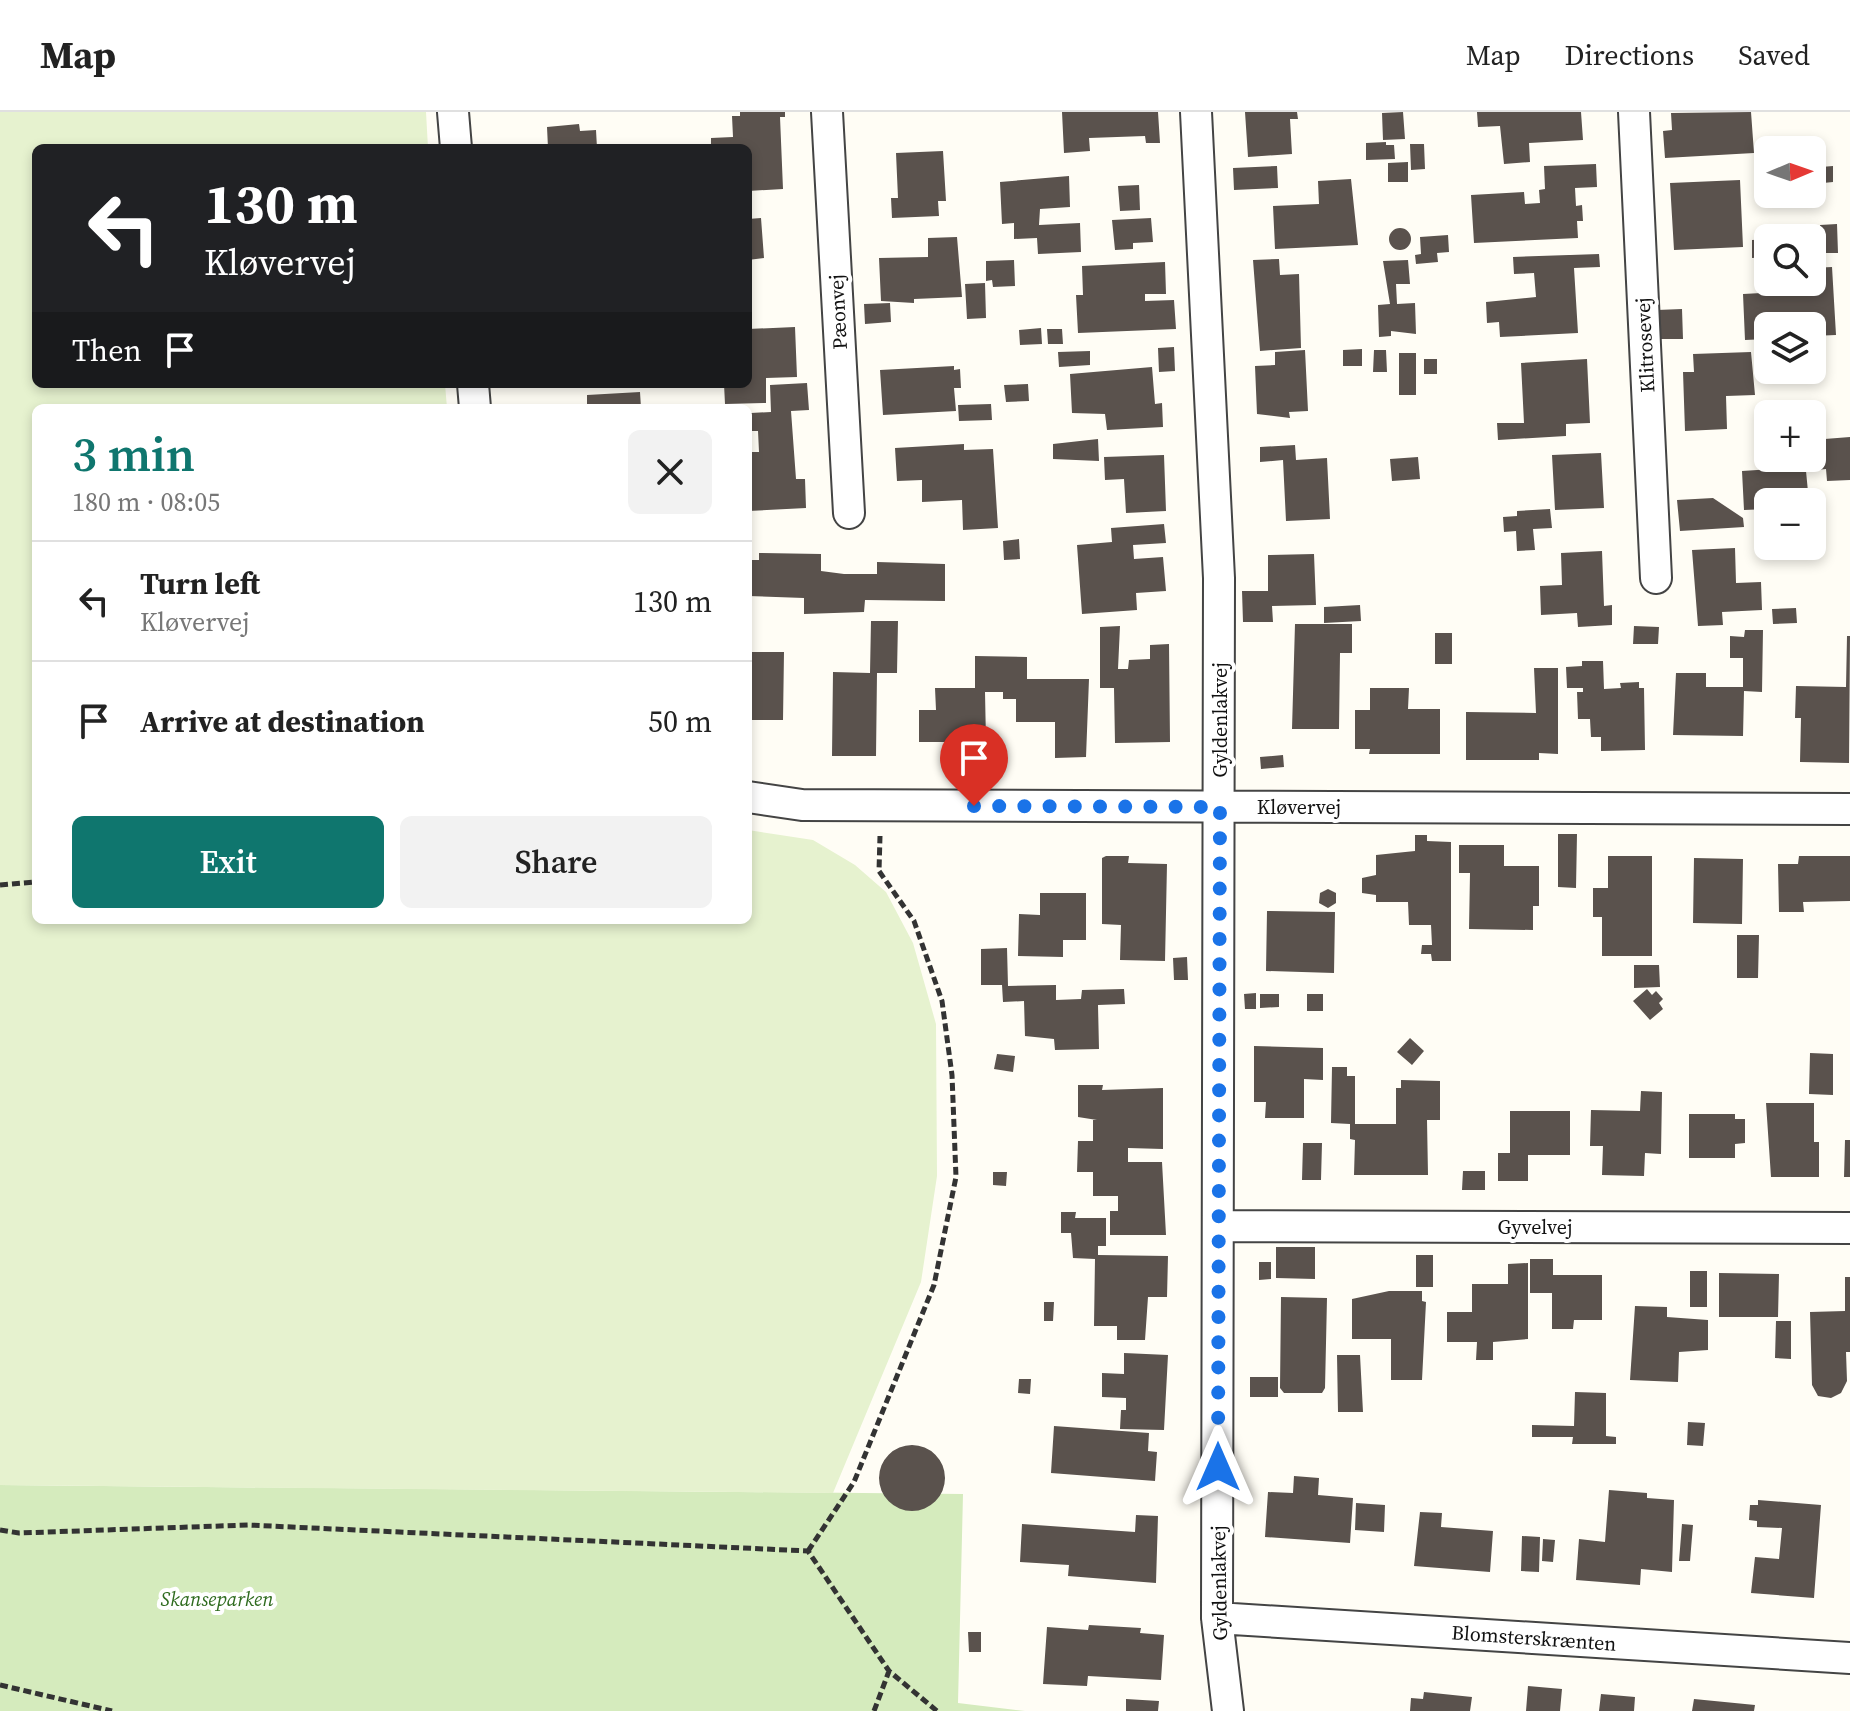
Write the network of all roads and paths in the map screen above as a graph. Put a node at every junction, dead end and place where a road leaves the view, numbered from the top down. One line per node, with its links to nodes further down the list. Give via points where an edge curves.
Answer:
1 (453, 112): 5 (street)
2 (827, 112): 6 (street, Pæonvej)
3 (1196, 112): 10 (street, Gyldenlakvej, via 1219,578)
4 (1634, 112): 7 (street, Klitrosevej)
5 (456, 144)
6 (849, 513)
7 (1656, 578)
8 (752, 798): 9 (street, Kløvervej, via 802,805)
9 (881, 805): 10 (street, Kløvervej); 17 (path, via 879,871 914,921 942,1001 952,1075 956,1177 934,1285 854,1482)
10 (1220, 807): 11 (street, Kløvervej); 14 (street, Gyldenlakvej)
11 (1850, 809)
12 (32, 882): 13 (path)
13 (0, 885)
14 (1219, 1226): 15 (street, Gyvelvej); 18 (street, Gyldenlakvej)
15 (1850, 1228)
16 (0, 1530): 17 (path, via 248,1525)
17 (808, 1551): 20 (path)
18 (1217, 1618): 19 (street, Blomsterskrænten); 25 (street, Gyldenlakvej)
19 (1850, 1658)
20 (889, 1671): 23 (path); 24 (path)
21 (0, 1685): 22 (path)
22 (112, 1711)
23 (874, 1711)
24 (937, 1711)
25 (1228, 1711)

